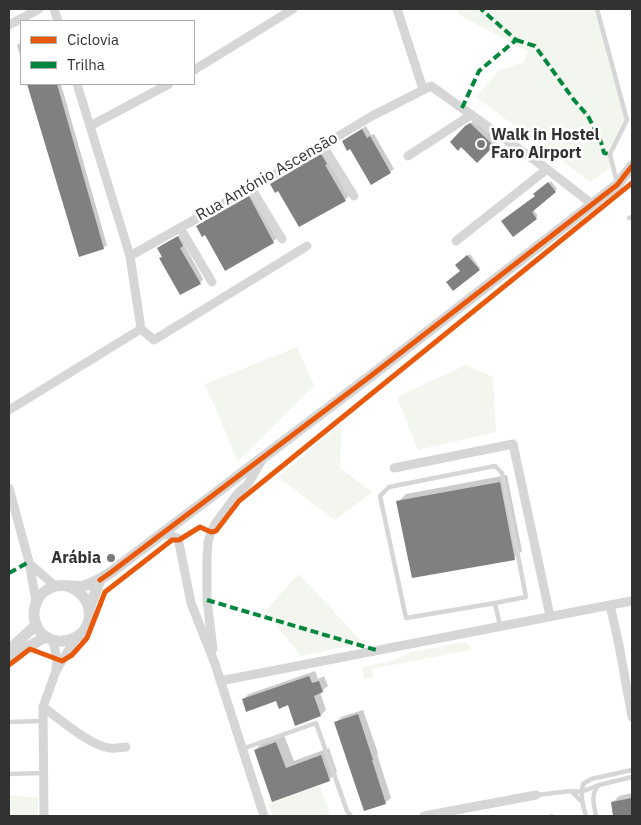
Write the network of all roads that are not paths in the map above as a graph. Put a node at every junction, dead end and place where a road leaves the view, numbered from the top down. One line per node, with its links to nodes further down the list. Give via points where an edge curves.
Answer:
1 (39, 9): 5 (street)
2 (292, 9): 6 (street)
3 (397, 9): 9 (street)
4 (598, 9): 16 (lane, via 627,120 610,154)
5 (9, 25)
6 (195, 69)
7 (77, 85): 11 (street)
8 (167, 85): 11 (street)
9 (423, 89): 10 (street, via 430,86); 12 (street, Rua António Ascensão)
10 (471, 115): 13 (street); 15 (street)
11 (90, 126): 24 (street)
12 (323, 146): 17 (street, Rua António Ascensão); 18 (street)
13 (408, 156)
14 (632, 166): 16 (street)
15 (547, 169): 19 (street); 22 (street)
16 (617, 185): 19 (street)
17 (251, 188): 20 (street, Rua António Ascensão); 21 (street)
18 (354, 196)
19 (592, 204): 28 (street)
20 (180, 228): 24 (street, Rua António Ascensão); 25 (street)
21 (282, 239)
22 (456, 241)
23 (308, 246): 26 (street, via 154,340)
24 (130, 256): 26 (street)
25 (212, 282)
26 (141, 329): 27 (street)
27 (9, 410)
28 (264, 456): 31 (street); 47 (street, via 248,484 216,524 208,542 207,600)
29 (394, 468): 40 (street, via 513,444)
30 (9, 488): 32 (street)
31 (162, 533): 33 (street); 47 (street, via 178,538 191,603)
32 (29, 562): 34 (street); 35 (street)
33 (100, 580): 34 (street, via 82,586); 39 (street)
34 (61, 586): 35 (street, via 44,591); 39 (street, via 79,592)
35 (36, 601): 41 (street)
36 (632, 601): 38 (street)
37 (495, 603): 37 (lane, via 406,618 380,496 389,487 495,466 502,473 526,597); 42 (lane)
38 (610, 605): 40 (street); 51 (street)
39 (89, 610): 43 (street, via 87,624)
40 (550, 616): 42 (street)
41 (36, 625): 44 (street); 45 (street)
42 (500, 626): 49 (street)
43 (77, 636): 44 (street, via 62,641); 48 (street)
44 (50, 638): 46 (street); 48 (street, via 57,660)
45 (9, 650)
46 (9, 657)
47 (215, 664): 49 (street)
48 (56, 671): 50 (street)
49 (220, 681): 55 (street)
50 (44, 707): 52 (street); 54 (street, via 96,744 111,749)
51 (632, 717)
52 (44, 721): 53 (lane); 57 (street)
53 (9, 722)
54 (126, 747)
55 (242, 749): 65 (lane, via 316,723); 67 (street)
56 (632, 770): 62 (lane, via 591,779 583,784)
57 (44, 773): 58 (lane); 66 (street)
58 (9, 774)
59 (632, 777): 60 (lane)
60 (600, 785): 62 (lane); 71 (lane, via 594,791)
61 (571, 791): 62 (lane); 63 (lane); 64 (lane)
62 (581, 792): 64 (lane)
63 (536, 795): 69 (street)
64 (582, 802): 70 (lane)
65 (347, 814): 68 (lane)
66 (44, 816)
67 (264, 816)
68 (351, 816)
69 (424, 816)
70 (586, 816)
71 (596, 816)

